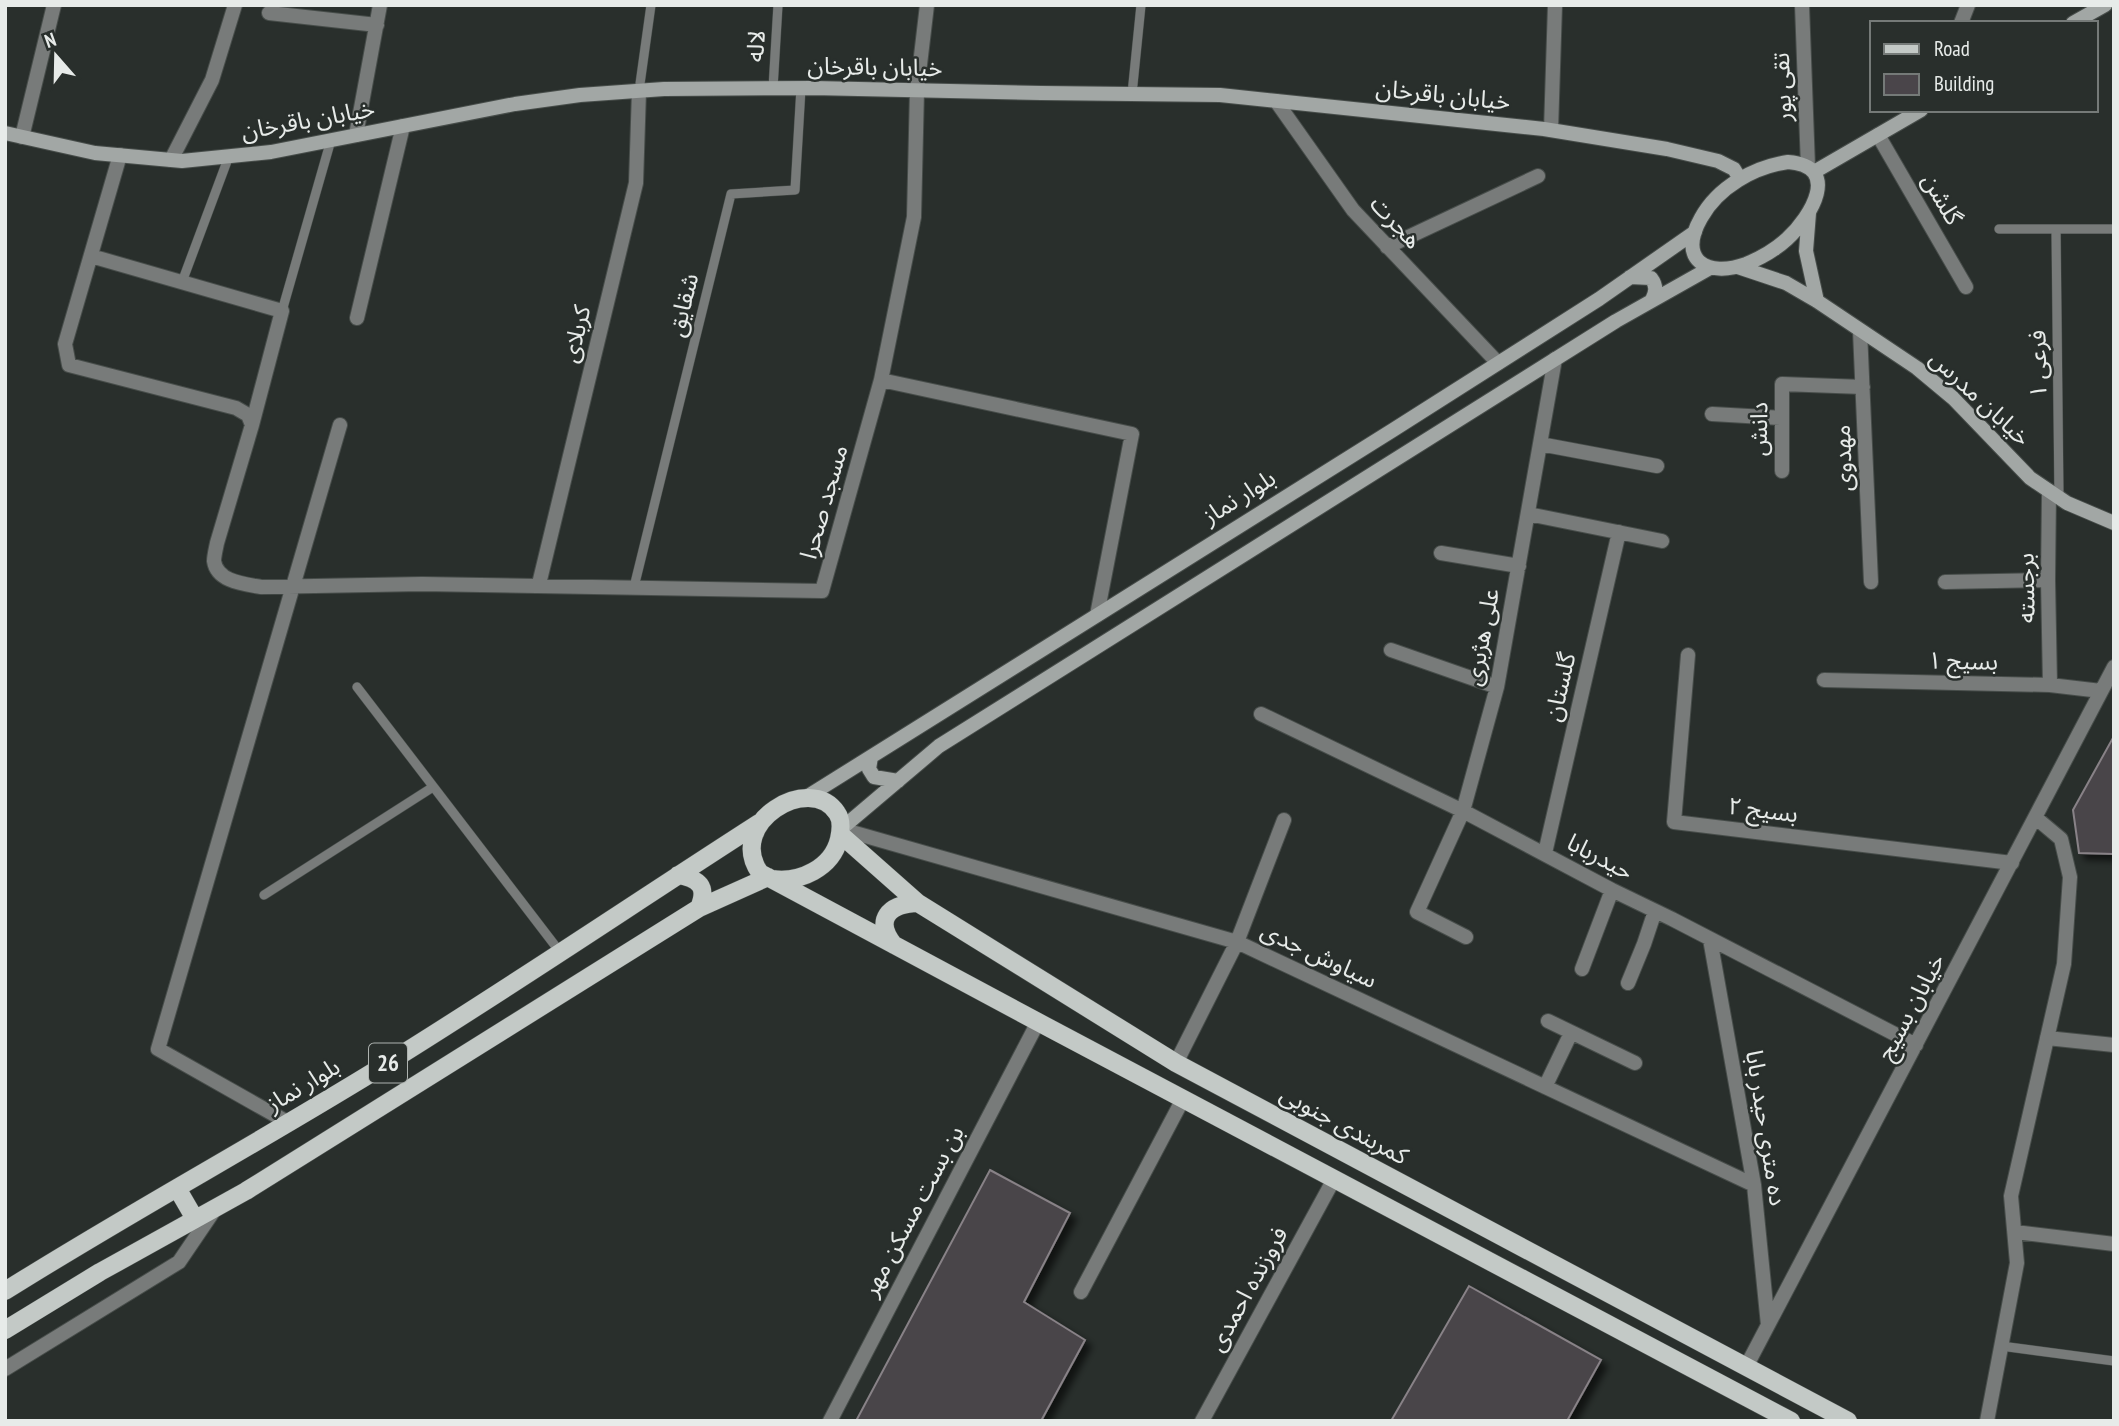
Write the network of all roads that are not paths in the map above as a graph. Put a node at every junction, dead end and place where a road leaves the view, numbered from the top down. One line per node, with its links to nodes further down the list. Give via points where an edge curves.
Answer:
1 (54, 5): 26 (street)
2 (235, 5): 30 (street, via 212,79)
3 (380, 5): 13 (street)
4 (651, 5): 17 (lane)
5 (778, 5): 14 (lane, لاله)
6 (927, 5): 16 (street)
7 (1141, 5): 18 (lane)
8 (1555, 5): 22 (street)
9 (1802, 5): 31 (street, تقی پور)
10 (2105, 5): 12 (main road)
11 (269, 13): 13 (street)
12 (2077, 21)
13 (377, 25): 24 (street)
14 (773, 88): 15 (main road, خیابان باقرخان); 17 (main road, خیابان باقرخان)
15 (801, 88): 16 (main road, خیابان باقرخان); 74 (lane, شقایق, via 795,190 731,194)
16 (916, 90): 18 (main road, خیابان باقرخان); 53 (street, via 914,217)
17 (639, 91): 21 (main road, خیابان باقرخان, via 515,104); 72 (street, کربلای, via 636,183)
18 (1132, 94): 19 (main road, خیابان باقرخان, via 1220,94)
19 (1276, 101): 22 (main road, خیابان باقرخان); 39 (street, هجرت, via 1353,211)
20 (1918, 112): 25 (main road)
21 (403, 126): 24 (main road, خیابان باقرخان); 49 (street)
22 (1551, 130): 33 (main road, خیابان باقرخان, via 1718,160 1734,169)
23 (5, 133): 26 (main road, خیابان باقرخان)
24 (356, 135): 27 (main road, خیابان باقرخان)
25 (1878, 135): 31 (main road); 45 (street, گلشن)
26 (22, 137): 28 (main road, خیابان باقرخان)
27 (331, 140): 29 (main road, خیابان باقرخان); 48 (lane)
28 (120, 155): 30 (main road, خیابان باقرخان); 40 (street)
29 (229, 156): 30 (main road, خیابان باقرخان); 44 (lane)
30 (171, 160)
31 (1811, 170): 33 (main road, 26, via 1788,162); 34 (main road, 26, via 1818,187)
32 (1538, 176): 39 (street)
33 (1740, 179): 38 (main road, 26, via 1712,204)
34 (1809, 213): 41 (main road, 26, via 1786,241); 47 (main road, via 1806,251)
35 (1999, 229): 36 (lane)
36 (2056, 229): 37 (lane); 62 (lane, فرعی ۱)
37 (2114, 229)
38 (1695, 232): 42 (main road, via 1694,255); 43 (main road, بلوار نماز / 26)
39 (1387, 247): 52 (street, هجرت)
40 (90, 256): 44 (street); 57 (street, via 65,344 69,365 236,408 248,415)
41 (1738, 267): 42 (main road, 26); 47 (main road, خیابان مدرس, via 1786,283)
42 (1710, 268): 46 (main road, 26)
43 (1630, 277): 46 (main road, via 1651,278 1656,288); 52 (main road, بلوار نماز / 26)
44 (182, 282): 48 (street)
45 (1966, 287)
46 (1652, 300): 51 (main road, 26)
47 (1817, 301): 50 (main road, خیابان مدرس)
48 (282, 311): 57 (street)
49 (357, 318)
50 (1860, 331): 54 (street, مهدوی); 62 (main road, خیابان مدرس, via 1953,398 2030,478)
51 (1555, 359): 59 (street, علی هژبری); 86 (main road, 26, via 939,746)
52 (1498, 363): 75 (main road, بلوار نماز / 26)
53 (881, 380): 74 (street, مسجد صحرا, via 822,591); 75 (street, via 1132,435)
54 (1863, 387): 56 (street, دانش, via 1782,384); 70 (street, مهدوی)
55 (1712, 414): 56 (street)
56 (1782, 418): 61 (street, دانش)
57 (252, 425): 73 (street, مسجد صحرا, via 214,562 222,575 237,583)
58 (340, 425): 73 (street)
59 (1540, 444): 60 (street); 63 (street, علی هژبری)
60 (1657, 466)
61 (1782, 471)
62 (2054, 494): 64 (main road, خیابان مدرس); 69 (street, برجسته)
63 (1528, 514): 65 (street); 68 (street, علی هژبری)
64 (2114, 523)
65 (1619, 532): 66 (street); 94 (street, گلستان)
66 (1662, 541)
67 (1441, 553): 68 (street)
68 (1519, 566): 82 (street, علی هژبری)
69 (2048, 580): 71 (street); 80 (street, برجسته)
70 (1871, 582)
71 (1945, 582)
72 (539, 584): 73 (street, مسجد صحرا); 74 (street, مسجد صحرا)
73 (293, 586): 120 (street, via 158,1049)
74 (634, 587)
75 (1097, 615): 85 (main road, بلوار نماز / 26)
76 (1391, 650): 82 (street)
77 (1688, 655): 95 (street, بسیج ۲, via 1674,822)
78 (2114, 667): 83 (street, خیابان بسیج)
79 (1824, 680): 80 (street, بسیج ۱)
80 (2050, 685): 83 (street, بسیج ۱)
81 (357, 687): 87 (lane)
82 (1497, 687): 89 (street, علی هژبری)
83 (2101, 691): 90 (street, خیابان بسیج)
84 (1261, 714): 89 (street, حیدربابا)
85 (871, 757): 86 (main road, via 869,769 874,778); 88 (main road, بلوار نماز / 26)
86 (898, 781): 93 (main road, 26)
87 (433, 787): 99 (lane); 107 (lane)
88 (805, 798): 92 (main road, 26, via 789,801); 93 (main road, via 831,806 839,816)
89 (1463, 811): 94 (street, حیدربابا); 103 (street, علی هژبری, via 1417,912)
90 (2036, 818): 95 (street, خیابان بسیج); 113 (street, via 2061,839 2070,877 2064,964)
91 (1284, 820): 105 (street)
92 (762, 821): 96 (main road, بلوار نماز / 26); 97 (main road, via 754,835 752,862)
93 (841, 831): 97 (main road, 26, via 830,858 817,869 787,881); 100 (main road, کمربندی جنوبی); 105 (street, سیاوش جدی)
94 (1545, 853): 98 (street, حیدربابا)
95 (2012, 863): 114 (street, خیابان بسیج)
96 (678, 875): 101 (main road, via 701,886); 107 (main road, بلوار نماز / 26)
97 (770, 878): 101 (main road, 26); 106 (main road)
98 (1612, 890): 102 (street, حیدربابا); 108 (street)
99 (264, 895)
100 (918, 903): 106 (main road, via 891,910 884,922); 116 (main road, کمربندی جنوبی)
101 (699, 908): 124 (main road, 26)
102 (1654, 911): 104 (street, حیدربابا); 109 (street)
103 (1466, 937)
104 (1710, 939): 114 (street, حیدربابا); 122 (street, ده متری حیدر بابا)
105 (1237, 942): 116 (street); 118 (street, سیاوش جدی)
106 (894, 946): 111 (main road)
107 (560, 952): 120 (main road, بلوار نماز / 26)
108 (1582, 968)
109 (1628, 982)
110 (1548, 1021): 112 (street)
111 (1038, 1022): 119 (main road); 141 (street, بن بست مسکن مهر)
112 (1571, 1033): 117 (street); 118 (street)
113 (2048, 1038): 115 (street); 126 (street, via 2011,1196)
114 (1916, 1045): 132 (street, خیابان بسیج)
115 (2114, 1045)
116 (1176, 1063): 128 (main road, کمربندی جنوبی)
117 (1635, 1063)
118 (1545, 1087): 122 (street, سیاوش جدی)
119 (1183, 1099): 121 (main road); 130 (street)
120 (289, 1123): 123 (main road, بلوار نماز / 26)
121 (1334, 1179): 131 (main road); 142 (street, فروزنده احمدی)
122 (1754, 1185): 132 (street, ده متری حیدر بابا)
123 (177, 1188): 125 (main road); 129 (main road, بلوار نماز / 26)
124 (216, 1207): 125 (main road, 26); 137 (street, via 179,1262)
125 (195, 1219): 133 (main road, 26)
126 (2015, 1232): 127 (street); 134 (street, via 2017,1263)
127 (2114, 1244)
128 (1570, 1274): 131 (main road); 136 (main road, کمربندی جنوبی)
129 (5, 1291)
130 (1081, 1292)
131 (1559, 1298): 139 (main road)
132 (1768, 1326): 136 (street, خیابان بسیج)
133 (5, 1330)
134 (2001, 1346): 135 (lane); 145 (street)
135 (2114, 1361)
136 (1746, 1367): 138 (main road, کمربندی جنوبی); 139 (main road)
137 (5, 1368)
138 (1788, 1388): 140 (main road); 144 (main road, کمربندی جنوبی)
139 (1734, 1390): 140 (main road)
140 (1772, 1416): 143 (main road)
141 (830, 1421)
142 (1202, 1421)
143 (1791, 1421)
144 (1849, 1421)
145 (1987, 1421)

